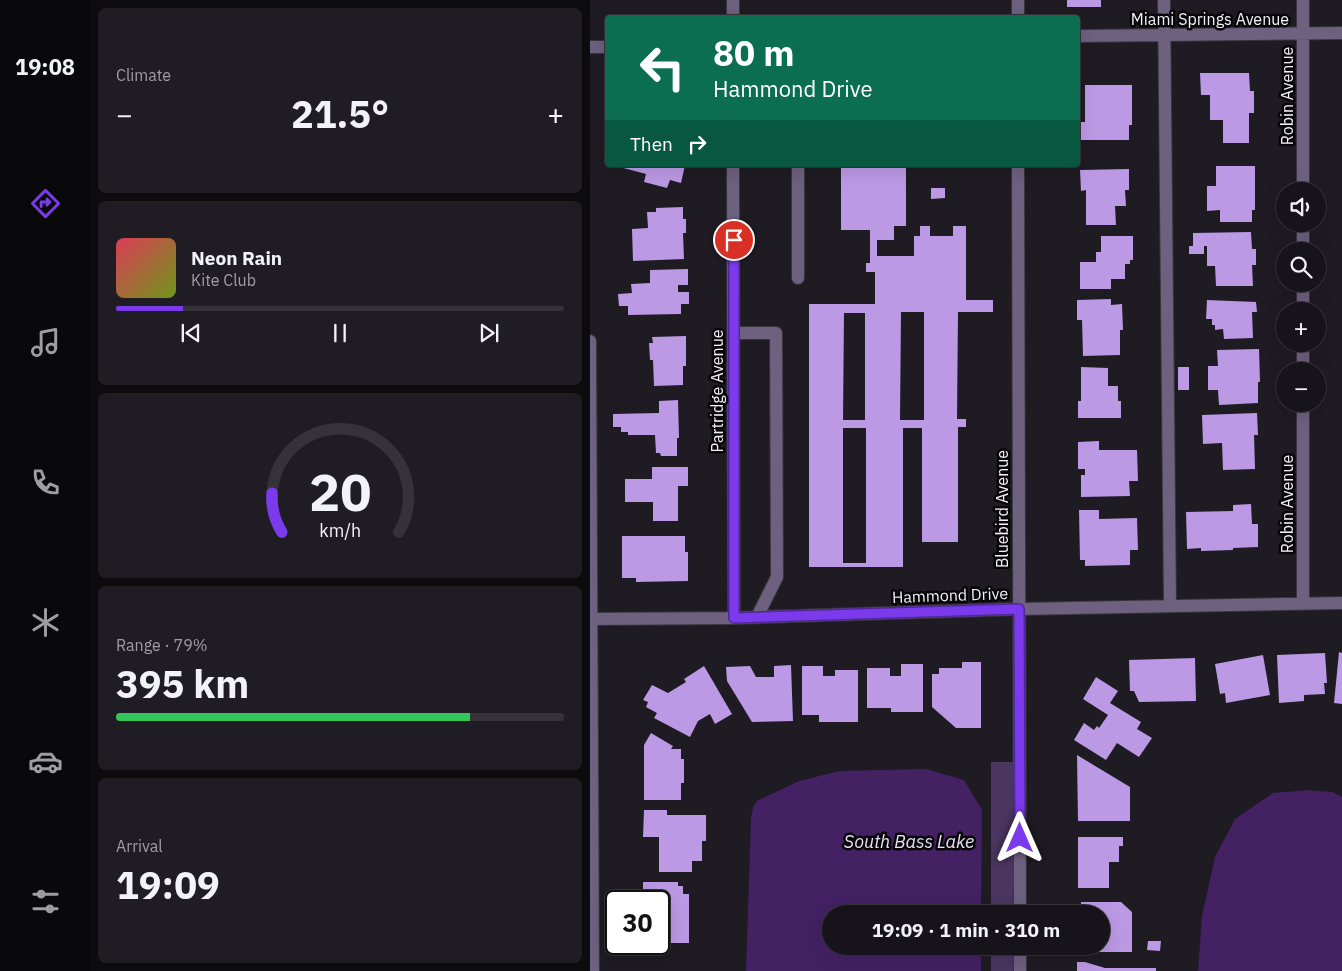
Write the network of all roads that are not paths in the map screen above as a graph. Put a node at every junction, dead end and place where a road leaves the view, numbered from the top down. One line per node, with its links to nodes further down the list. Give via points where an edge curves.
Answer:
1 (733, 0): 5 (street)
2 (1018, 0): 6 (street)
3 (1164, 0): 9 (street)
4 (1303, 0): 8 (street, Robin Avenue)
5 (733, 15)
6 (1018, 15)
7 (1342, 33): 8 (street, Miami Springs Avenue)
8 (1303, 34): 9 (street, Miami Springs Avenue); 16 (street, Robin Avenue)
9 (1165, 35): 10 (street, Miami Springs Avenue); 23 (street)
10 (1080, 36)
11 (590, 47): 12 (street)
12 (605, 47)
13 (733, 167): 18 (street, Partridge Avenue)
14 (798, 167): 17 (street)
15 (1018, 167): 24 (street, Bluebird Avenue)
16 (1303, 182)
17 (798, 278)
18 (734, 333): 25 (street, via 776,333 777,577); 26 (street, Partridge Avenue)
19 (590, 341): 27 (street)
20 (1303, 412): 22 (street, Robin Avenue)
21 (1342, 603): 22 (street, Hammond Drive)
22 (1304, 604): 23 (street, Hammond Drive)
23 (1170, 606): 24 (street, Hammond Drive)
24 (1019, 609): 25 (street, Hammond Drive); 28 (street, Bluebird Avenue)
25 (757, 617): 26 (street, Hammond Drive)
26 (734, 618): 27 (street, Hammond Drive)
27 (590, 619): 30 (street)
28 (1020, 905)
29 (1020, 955): 31 (street)
30 (593, 971)
31 (1020, 971)

